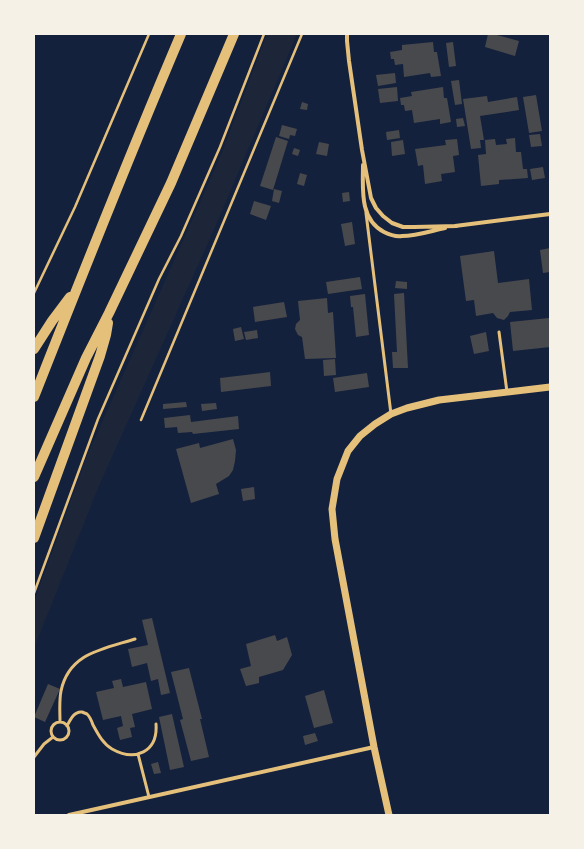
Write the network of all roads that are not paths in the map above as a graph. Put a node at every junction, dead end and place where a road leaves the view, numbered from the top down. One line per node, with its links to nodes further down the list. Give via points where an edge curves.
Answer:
1 (181, 34): 8 (main road)
2 (234, 34): 9 (main road, via 171,183)
3 (347, 34): 4 (street)
4 (362, 150): 5 (street); 7 (street, via 371,198 383,216 392,223 403,226)
5 (366, 212): 7 (street, via 380,230 390,235 412,235); 15 (lane)
6 (550, 214): 7 (street)
7 (457, 226)
8 (76, 290): 11 (main road); 14 (main road)
9 (109, 313): 16 (main road, via 86,358); 17 (main road, via 100,356)
10 (499, 332): 13 (lane)
11 (34, 349)
12 (550, 387): 13 (street)
13 (508, 392): 15 (street, via 439,400)
14 (34, 397)
15 (391, 414): 23 (street, via 360,436 348,451 337,479 332,509 335,539)
16 (34, 477)
17 (34, 538)
18 (135, 639): 19 (lane, via 97,650 73,666 65,678 61,692)
19 (60, 722): 21 (lane); 22 (lane, via 53,726)
20 (156, 724): 24 (lane, via 155,740 144,752)
21 (67, 726): 22 (lane, via 67,737 60,740); 24 (lane, via 76,713 88,714 105,743 124,753)
22 (53, 737): 25 (lane)
23 (374, 747): 26 (street); 28 (street)
24 (138, 754): 26 (lane)
25 (34, 757)
26 (149, 797): 27 (street)
27 (69, 815)
28 (389, 815)

